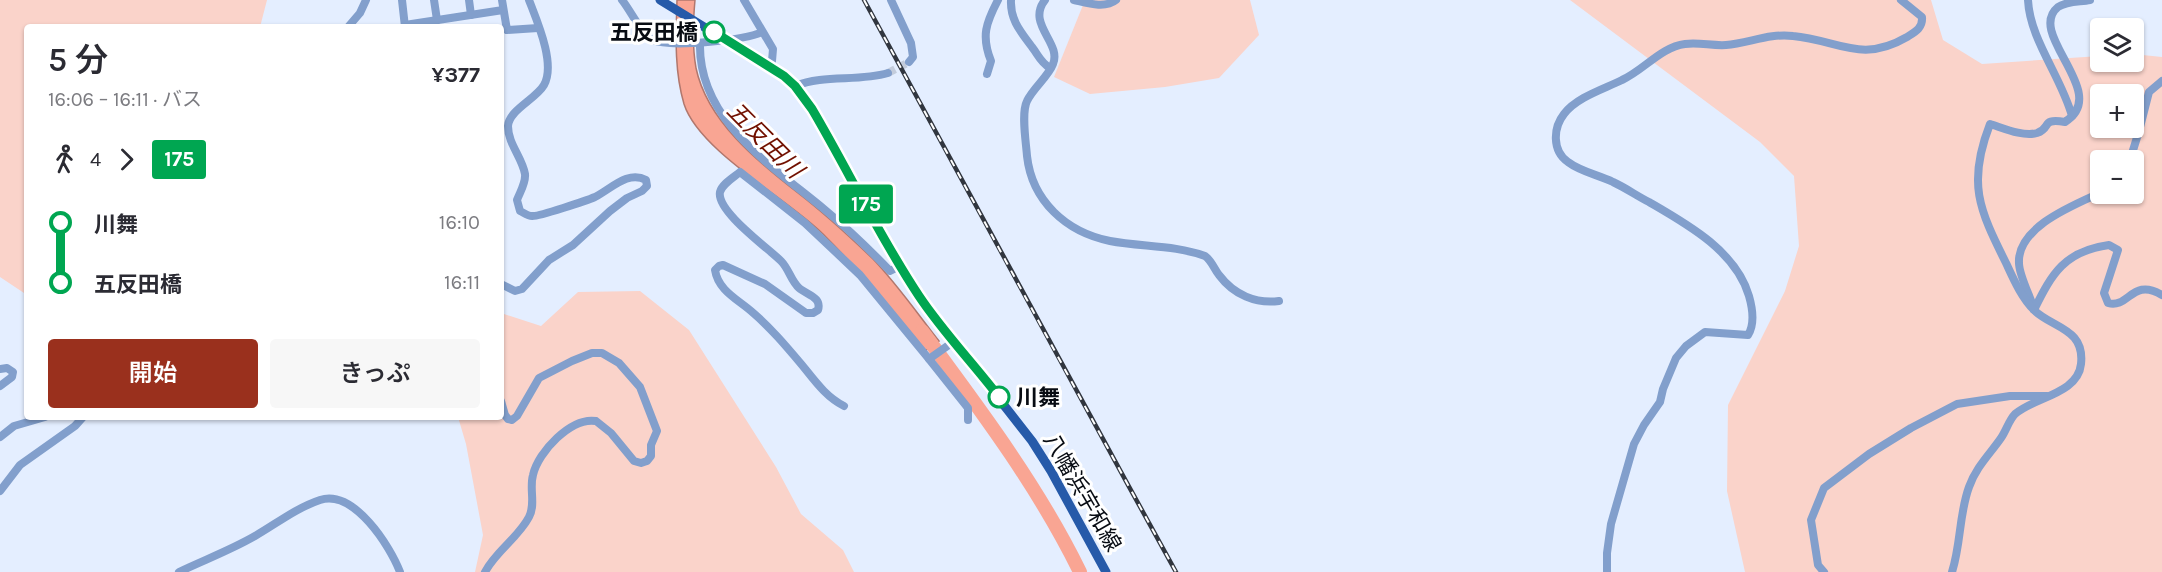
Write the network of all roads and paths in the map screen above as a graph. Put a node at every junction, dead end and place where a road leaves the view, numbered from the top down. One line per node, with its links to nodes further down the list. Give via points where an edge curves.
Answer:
1 (366, 0): 22 (street)
2 (402, 0): 23 (street)
3 (434, 0): 21 (street)
4 (469, 0): 20 (street)
5 (502, 0): 19 (street)
6 (529, 0): 25 (street)
7 (622, 0): 28 (street, via 652,40)
8 (660, 0): 27 (main road, 八幡浜宇和線)
9 (744, 0): 26 (street)
10 (891, 0): 29 (street, via 911,43 913,57)
11 (998, 0): 33 (street, via 986,26 986,49 991,61)
12 (1011, 0): 31 (street, via 1020,33 1041,63)
13 (1045, 0): 31 (street, via 1039,14 1053,52 1054,63)
14 (1074, 0): 15 (street, via 1111,4)
15 (1116, 0)
16 (1901, 0): 60 (street, via 1922,17 1921,27 1886,48 1863,51 1793,36 1729,45 1685,44 1579,101 1559,122 1556,147 1567,162 1614,182 1677,218 1721,252 1746,286 1752,314 1753,327 1748,336 1705,332 1676,358 1660,402 1634,444 1611,524)
17 (2028, 0): 36 (street, via 2038,40)
18 (2090, 0): 36 (street, via 2060,6 2051,23 2055,42 2078,82 2078,106)
19 (503, 10): 20 (street); 25 (street, via 507,30)
20 (471, 15): 21 (street)
21 (437, 20): 24 (street)
22 (351, 24)
23 (405, 24)
24 (416, 24)
25 (538, 28): 40 (street, via 548,57 545,83 512,115 508,124 525,173 517,200 520,211 530,217 540,215 594,197 631,177 640,176 647,186 549,260 522,289 515,291)
26 (762, 32): 27 (street); 30 (street, via 773,50)
27 (726, 39): 28 (street); 30 (main road, 八幡浜宇和線)
28 (698, 42): 39 (street, via 710,93 731,128 890,271)
29 (909, 62)
30 (769, 66): 35 (main road, 八幡浜宇和線)
31 (1050, 68): 42 (street, via 1027,101 1025,136 1033,181 1050,209 1074,228 1110,241 1205,256 1220,277 1240,294 1255,301)
32 (888, 73): 35 (street)
33 (987, 74)
34 (2162, 81): 37 (street, via 2149,92)
35 (795, 86): 39 (main road, 八幡浜宇和線)
36 (2072, 116): 43 (street, via 2065,122 2049,121 2035,133 1990,124 1978,161 1980,203 1985,219 2017,287)
37 (2133, 150)
38 (2090, 198): 43 (street, via 2041,224 2023,243 2018,263)
39 (900, 266): 44 (main road, 八幡浜宇和線)
40 (504, 286)
41 (2162, 295): 43 (street, via 2149,288 2116,304 2108,303 2104,293 2118,250 2109,245 2082,252 2062,264)
42 (1279, 301)
43 (2034, 310): 48 (street, via 2071,333 2080,346 2079,374)
44 (950, 344): 45 (street); 59 (main road, 八幡浜宇和線, via 992,387 1032,441)
45 (930, 358): 49 (street, via 860,275 740,172 722,188 721,201 744,230 782,262 796,285 817,300 818,310 806,313 765,284 723,265 715,270 716,277 732,297 779,337 830,399); 53 (street, via 968,408)
46 (0, 369): 47 (street, via 13,372)
47 (0, 386)
48 (2049, 396): 61 (street, via 2010,396 1957,404 1877,448 1824,488 1811,520 1818,565); 62 (street, via 2015,414 1977,470 1969,487)
49 (844, 406)
50 (504, 412): 58 (street, via 512,420 539,378 572,361 602,352 619,363 640,387 657,431 651,456 641,464 596,421 571,426 536,467 528,518)
51 (35, 420): 54 (street, via 14,426)
52 (80, 420): 55 (street, via 20,465)
53 (968, 420)
54 (0, 437)
55 (0, 491)
56 (179, 572): 57 (street, via 239,545 294,512 332,499 362,516 390,549)
57 (400, 572)
58 (485, 572)
59 (1106, 572)
60 (1607, 572)
61 (1824, 572)
62 (1952, 572)

